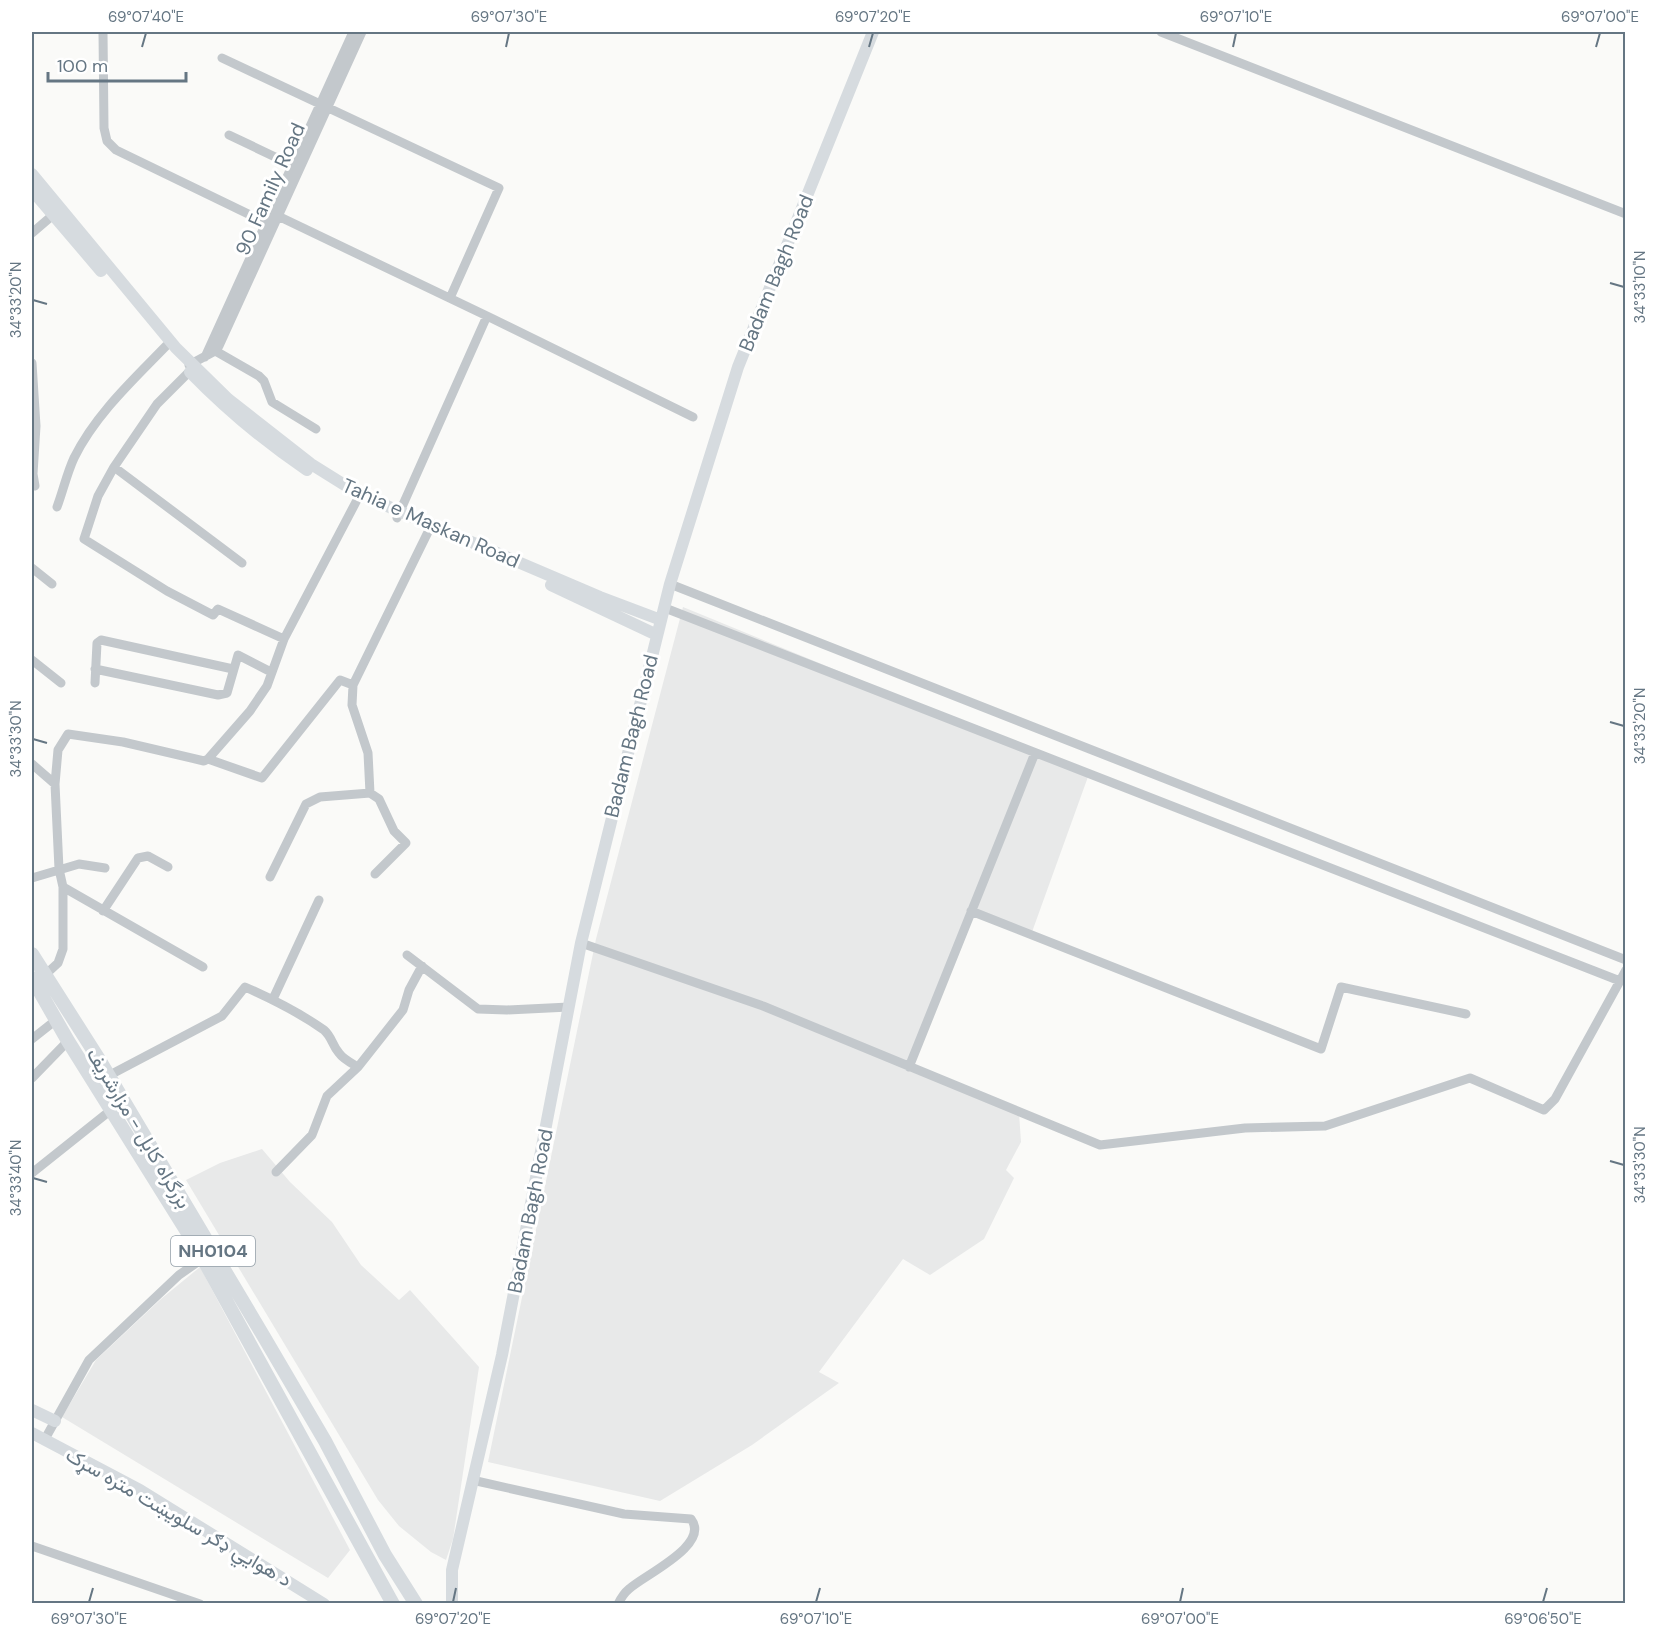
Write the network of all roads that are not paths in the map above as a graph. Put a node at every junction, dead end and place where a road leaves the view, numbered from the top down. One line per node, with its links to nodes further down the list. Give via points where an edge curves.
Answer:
1 (103, 32): 15 (street, via 107,141 116,150)
2 (353, 32): 7 (street, 90 Family Road)
3 (362, 32): 7 (street, 90 Family Road)
4 (873, 32): 33 (main road, Badam Bagh Road, via 738,367)
5 (1161, 32): 12 (street)
6 (222, 58): 7 (street)
7 (323, 105): 9 (street, 90 Family Road); 14 (street, 90 Family Road); 17 (street, via 499,188)
8 (229, 135): 9 (street)
9 (292, 165): 15 (street, 90 Family Road)
10 (32, 174): 22 (main road, Tahia e Maskan Road)
11 (32, 190): 13 (main road, Tahia e Maskan Road)
12 (1626, 214)
13 (53, 215): 16 (street); 19 (main road, Tahia e Maskan Road)
14 (278, 216): 15 (street, 90 Family Road); 17 (street)
15 (269, 224): 20 (street, 90 Family Road, via 219,346)
16 (32, 233)
17 (450, 298): 18 (street)
18 (488, 316): 23 (street); 29 (street)
19 (166, 346): 22 (main road, Tahia e Maskan Road); 28 (street, via 95,425 74,458)
20 (212, 349): 22 (street); 24 (street, via 259,376 272,402)
21 (32, 363): 26 (street)
22 (189, 367): 25 (street, via 157,404); 27 (main road, Tahia e Maskan Road, via 217,400 273,447); 29 (main road, Tahia e Maskan Road, via 311,464)
23 (693, 417)
24 (316, 429)
25 (114, 467): 31 (street); 37 (street, via 98,496 84,538 213,615 218,609)
26 (35, 486)
27 (357, 500): 29 (main road, Tahia e Maskan Road); 37 (street)
28 (57, 507)
29 (398, 515): 30 (main road, Tahia e Maskan Road); 35 (main road, Tahia e Maskan Road, via 600,597)
30 (428, 532): 36 (main road, Tahia e Maskan Road); 44 (street)
31 (243, 563)
32 (32, 568): 34 (street)
33 (670, 584): 35 (main road, Badam Bagh Road); 63 (street)
34 (52, 585)
35 (663, 614): 36 (main road, Badam Bagh Road); 45 (street)
36 (657, 635): 60 (main road, Badam Bagh Road)
37 (284, 639): 41 (street)
38 (32, 660): 42 (street)
39 (95, 669): 40 (street, via 218,695 227,693); 40 (street, via 97,643 101,640); 43 (street)
40 (233, 669): 41 (street, via 238,655)
41 (271, 672): 46 (street, via 256,703)
42 (61, 683)
43 (95, 683)
44 (353, 685): 46 (street, via 340,680 262,778); 49 (street, via 352,705 368,753)
45 (1035, 753): 59 (street); 68 (street)
46 (208, 759): 48 (street, via 68,734 58,750)
47 (32, 764): 48 (street)
48 (55, 784): 52 (street)
49 (370, 793): 53 (street, via 379,799 394,831 406,843); 54 (street, via 320,797 306,804)
50 (168, 867): 58 (street, via 147,856 138,858)
51 (105, 868): 52 (street, via 79,864)
52 (59, 869): 55 (street); 56 (street)
53 (375, 874)
54 (270, 877)
55 (32, 878)
56 (63, 887): 58 (street); 67 (street, via 63,949 58,963)
57 (319, 900): 69 (street)
58 (103, 911): 65 (street)
59 (972, 911): 71 (street, via 1321,1049 1341,987); 76 (street)
60 (581, 943): 70 (main road, Badam Bagh Road); 76 (street, via 763,1006)
61 (32, 954): 67 (highway, بزرگراه کابل - مزارشریف / NH0104)
62 (407, 955): 64 (street)
63 (1626, 960)
64 (422, 966): 70 (street, via 478,1009); 75 (street, via 403,1010)
65 (203, 967)
66 (1626, 970): 68 (street)
67 (36, 980): 72 (highway, بزرگراه کابل - مزارشریف / NH0104); 77 (highway, بزرگراه کابل - مزارشریف / NH0104)
68 (1620, 981): 76 (street, via 1555,1099 1544,1110 1470,1078 1325,1126 1245,1128 1100,1145)
69 (273, 999): 75 (street, via 323,1030 340,1056); 77 (street, via 245,987 222,1016)
70 (569, 1007): 87 (main road, Badam Bagh Road, via 502,1355)
71 (1466, 1014)
72 (56, 1020): 73 (street); 74 (highway, بزرگراه کابل - مزارشریف / NH0104)
73 (32, 1039)
74 (68, 1041): 78 (street); 79 (highway, بزرگراه کابل - مزارشریف / NH0104)
75 (358, 1067): 80 (street, via 327,1096 312,1135)
76 (909, 1067)
77 (108, 1076): 89 (highway, بزرگراه کابل - مزارشریف / NH0104, via 325,1441 385,1555)
78 (32, 1078)
79 (111, 1110): 81 (street); 82 (highway, بزرگراه کابل - مزارشریف / NH0104)
80 (276, 1172)
81 (32, 1173)
82 (202, 1259): 84 (street, via 179,1275 89,1360); 92 (highway, بزرگراه کابل - مزارشریف / NH0104)
83 (32, 1410): 84 (main road)
84 (55, 1421): 86 (street)
85 (32, 1432): 86 (main road, د هوايي ډګر سلویښت متره سړک)
86 (45, 1439): 91 (main road, د هوايي ډګر سلویښت متره سړک, via 140,1490)
87 (472, 1480): 93 (main road, Badam Bagh Road, via 452,1570); 94 (street, via 624,1514 691,1519 695,1531 677,1556 630,1587)
88 (32, 1546): 90 (street)
89 (416, 1603)
90 (200, 1604)
91 (324, 1604)
92 (393, 1604)
93 (452, 1604)
94 (618, 1604)

